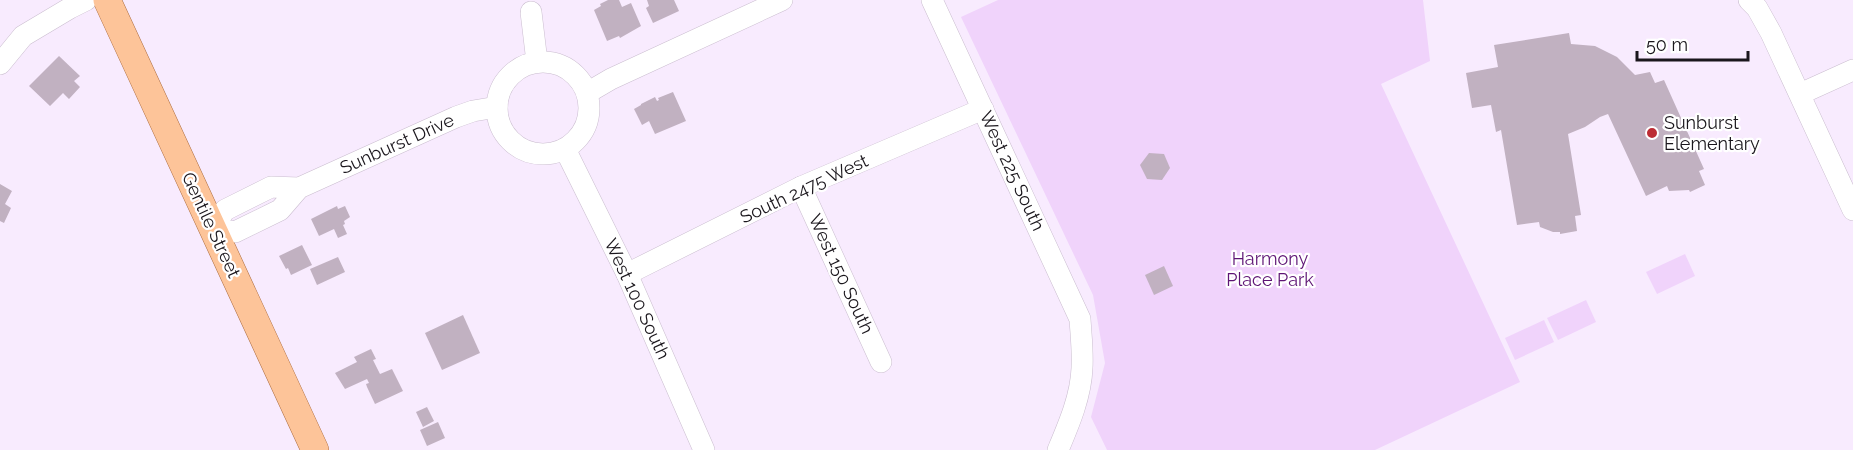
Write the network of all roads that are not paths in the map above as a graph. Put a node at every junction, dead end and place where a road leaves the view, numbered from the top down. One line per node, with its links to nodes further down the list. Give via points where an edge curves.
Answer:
1 (86, 0): 8 (street, via 23,36)
2 (107, 0): 17 (main road, Gentile Street)
3 (782, 0): 10 (street)
4 (932, 0): 13 (street, West 225 South)
5 (1749, 0): 11 (street, via 1772,33)
6 (531, 12): 7 (street)
7 (537, 62): 10 (street, via 553,62 567,68); 12 (street, via 524,65 509,77)
8 (0, 64)
9 (1853, 70): 11 (street)
10 (587, 93): 14 (street, via 588,119 579,136)
11 (1800, 94): 16 (street)
12 (497, 107): 14 (street, via 503,130 519,147 549,154); 17 (street, Sunburst Drive, via 456,117 299,188 271,188 225,210)
13 (983, 109): 15 (street, South 2475 West); 22 (street, West 225 South, via 1080,320 1083,367)
14 (565, 149): 18 (street, West 100 South)
15 (801, 187): 18 (street, South 2475 West); 19 (street, West 150 South)
16 (1853, 210)
17 (212, 228): 20 (main road, Gentile Street)
18 (627, 274): 21 (street, West 100 South)
19 (881, 362)
20 (315, 450)
21 (705, 450)
22 (1058, 450)

